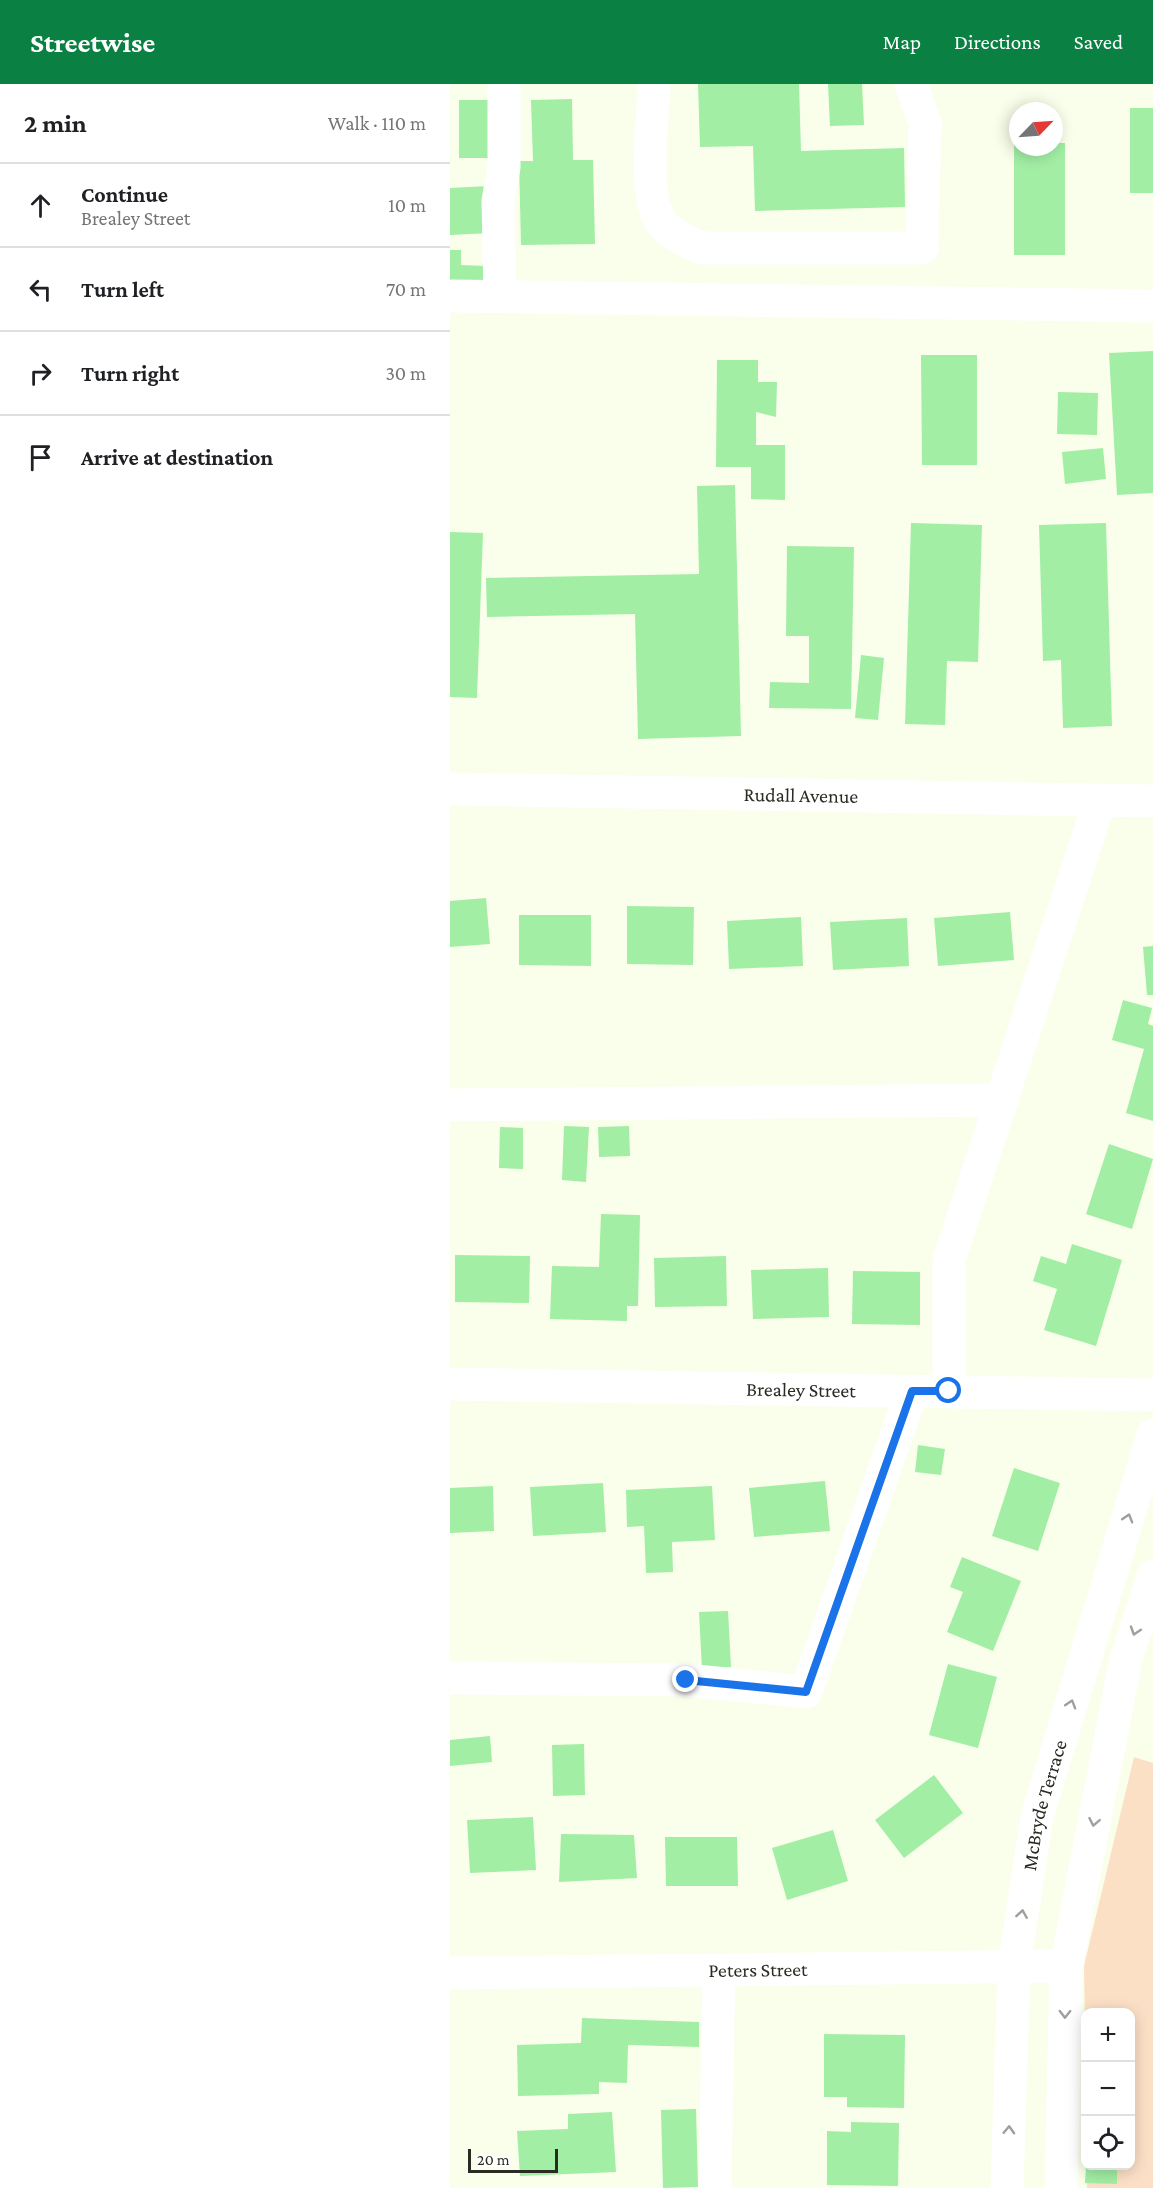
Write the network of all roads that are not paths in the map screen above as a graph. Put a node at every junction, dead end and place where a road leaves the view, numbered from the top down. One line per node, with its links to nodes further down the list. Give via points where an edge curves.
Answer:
1 (504, 84): 5 (street, via 504,168 498,201)
2 (654, 84): 3 (street, via 651,196 658,218 678,237 702,248 922,248 925,123)
3 (911, 84)
4 (450, 296): 5 (street)
5 (500, 296): 6 (street)
6 (1153, 306)
7 (450, 789): 8 (street, Rudall Avenue)
8 (1101, 800): 9 (street, Rudall Avenue); 10 (street)
9 (1153, 801)
10 (1003, 1100): 11 (street); 14 (street, via 949,1260)
11 (450, 1105)
12 (450, 1384): 13 (street, Brealey Street)
13 (912, 1391): 14 (street, Brealey Street); 18 (street, via 806,1692 686,1680)
14 (949, 1391): 15 (street, Brealey Street)
15 (1153, 1395)
16 (1153, 1435): 19 (street, McBryde Terrace, one-way to 16, via 1037,1817)
17 (1153, 1576): 20 (street, one-way to 20, via 1126,1659)
18 (450, 1678)
19 (1014, 1966): 20 (street, Peters Street); 21 (street, Peters Street); 24 (street, McBryde Terrace, one-way to 19)
20 (1066, 1966): 25 (street, one-way to 25)
21 (719, 1971): 22 (street, Peters Street); 23 (street)
22 (450, 1973)
23 (715, 2188)
24 (1007, 2188)
25 (1061, 2188)

